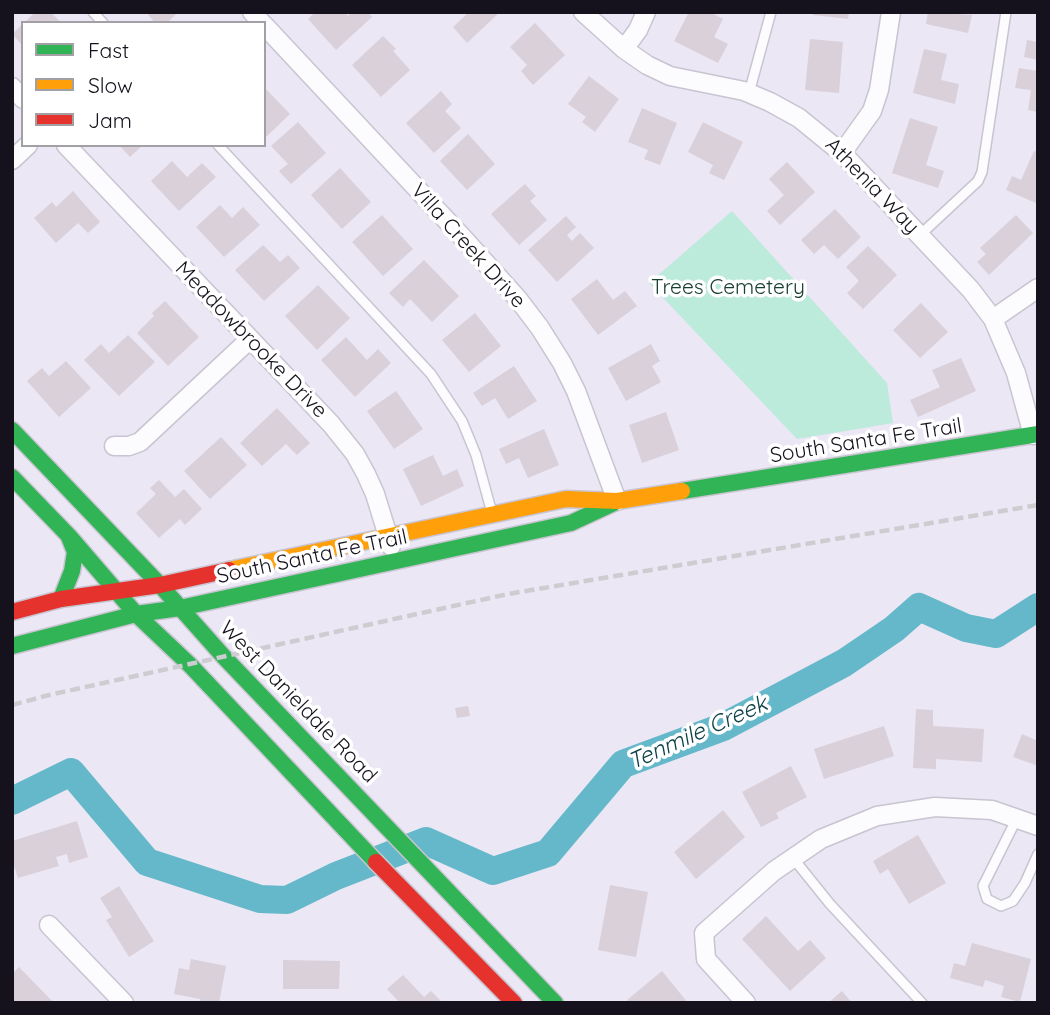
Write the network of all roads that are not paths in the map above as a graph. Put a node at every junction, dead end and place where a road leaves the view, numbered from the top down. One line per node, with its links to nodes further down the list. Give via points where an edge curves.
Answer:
1 (583, 12): 7 (street, Athenia Way)
2 (646, 12): 7 (street)
3 (771, 12): 8 (lane)
4 (891, 12): 12 (street, via 872,111)
5 (1006, 12): 14 (lane, via 982,172)
6 (266, 27): 22 (street, Villa Creek Drive, via 464,239 540,328 576,391)
7 (624, 48): 8 (street, Athenia Way, via 670,75)
8 (749, 93): 12 (street, Athenia Way, via 799,118)
9 (26, 147): 13 (street)
10 (68, 147): 17 (street, Meadowbrooke Drive)
11 (220, 147): 23 (lane, via 431,374 462,421)
12 (842, 153): 14 (street, Athenia Way)
13 (12, 160)
14 (920, 235): 16 (street, Athenia Way)
15 (1038, 288): 16 (street)
16 (993, 319): 19 (street, Athenia Way)
17 (249, 340): 20 (street, via 140,442); 25 (street, Meadowbrooke Drive, via 355,454 376,494)
18 (12, 430): 28 (main road, West Danieldale Road)
19 (1035, 435): 22 (main road, South Santa Fe Trail)
20 (114, 446)
21 (12, 477): 24 (main road)
22 (617, 501): 23 (main road, South Santa Fe Trail, via 566,499); 26 (main road, South Santa Fe Trail, via 571,523)
23 (492, 515): 25 (main road, South Santa Fe Trail); 26 (main road)
24 (69, 536): 29 (main road); 30 (main road, via 75,552)
25 (388, 537): 27 (street, Meadowbrooke Drive); 28 (main road, South Santa Fe Trail)
26 (498, 538): 27 (main road, South Santa Fe Trail)
27 (394, 560): 31 (main road, South Santa Fe Trail)
28 (160, 585): 29 (main road, South Santa Fe Trail); 31 (main road, West Danieldale Road)
29 (114, 590): 30 (main road, South Santa Fe Trail); 33 (main road)
30 (61, 600): 32 (main road, South Santa Fe Trail)
31 (180, 608): 33 (main road, South Santa Fe Trail); 42 (main road, West Danieldale Road)
32 (12, 612)
33 (136, 614): 34 (main road, South Santa Fe Trail); 41 (main road)
34 (12, 646)
35 (1017, 818): 36 (street); 37 (lane, via 982,886 987,899 1001,906 1013,901); 38 (street, via 992,810 935,807 877,816 821,839)
36 (1038, 826)
37 (1038, 854)
38 (793, 858): 43 (street, via 704,933 706,959); 44 (lane)
39 (49, 925): 40 (street)
40 (124, 1003)
41 (514, 1003)
42 (555, 1003)
43 (747, 1003)
44 (922, 1003)

